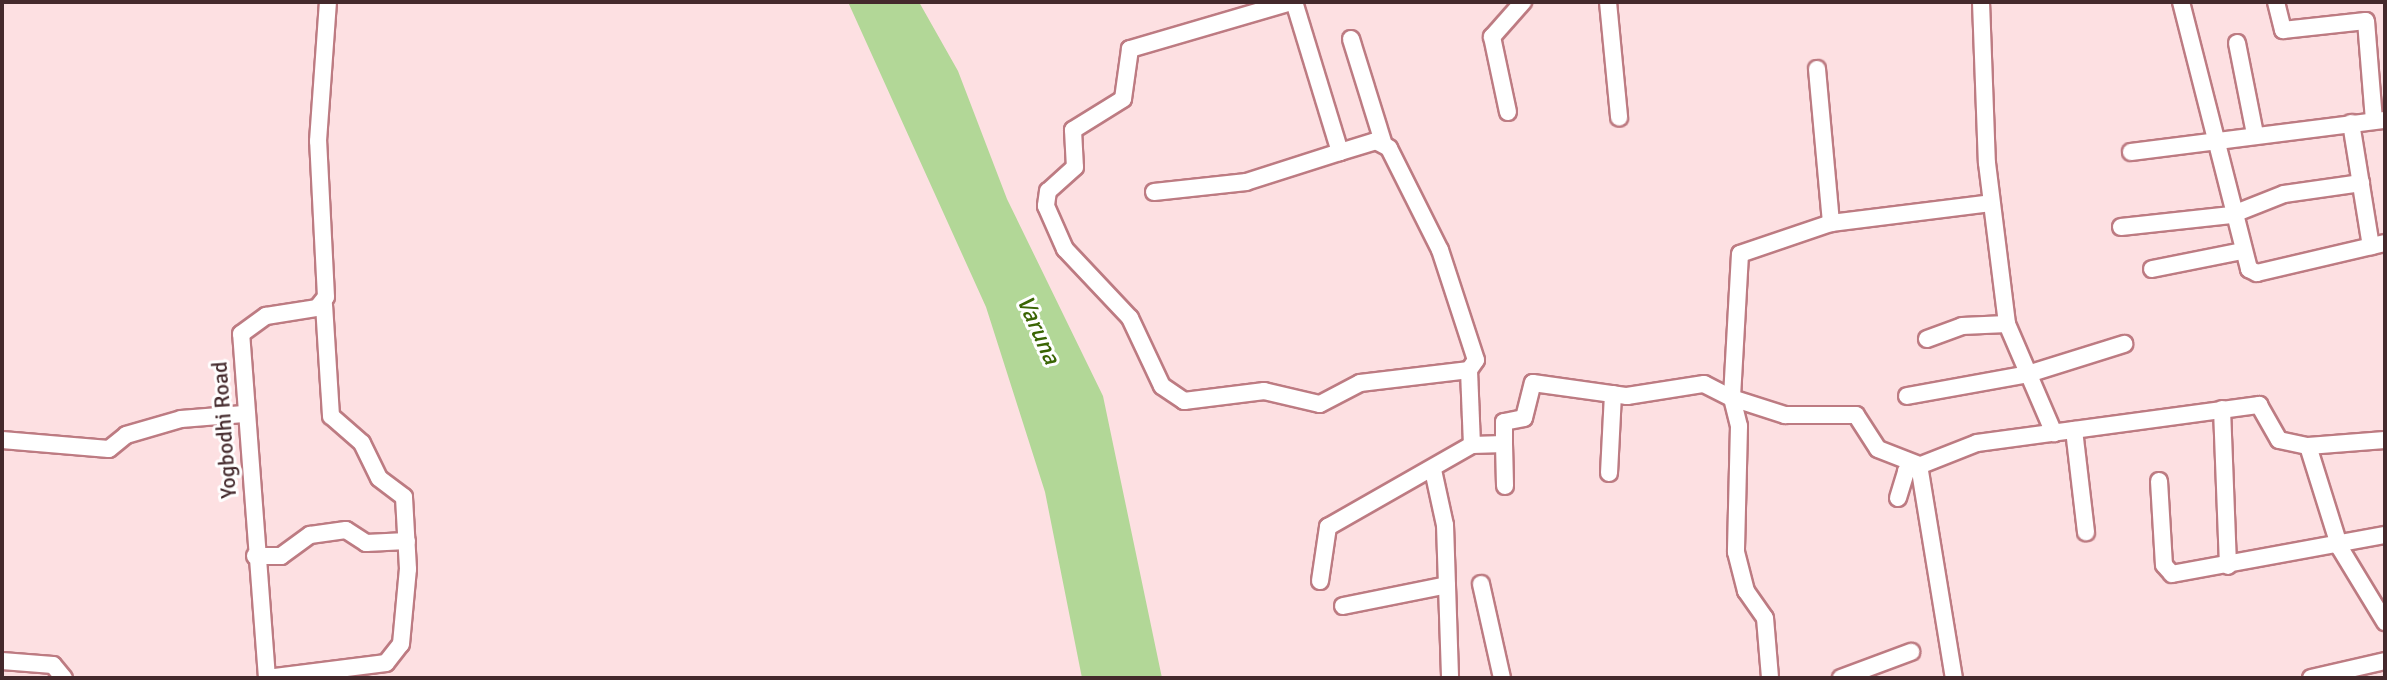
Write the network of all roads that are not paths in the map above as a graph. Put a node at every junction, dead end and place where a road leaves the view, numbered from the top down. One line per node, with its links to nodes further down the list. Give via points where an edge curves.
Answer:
1 (328, 2): 31 (street, via 318,141)
2 (1293, 2): 20 (street); 35 (street, via 1130,49 1123,99 1073,130 1075,167 1045,198 1065,249 1130,318 1162,386 1184,401 1264,391 1320,404 1360,383)
3 (1523, 2): 13 (street, via 1492,37)
4 (1608, 2): 14 (street)
5 (1981, 2): 24 (street)
6 (2181, 2): 18 (street)
7 (2276, 2): 9 (street, via 2283,30)
8 (2368, 2): 9 (street)
9 (2366, 21): 15 (street)
10 (1351, 39): 19 (street)
11 (2237, 43): 17 (street)
12 (1817, 69): 26 (street)
13 (1508, 112)
14 (1619, 117)
15 (2380, 120): 16 (street)
16 (2351, 123): 17 (street); 22 (street)
17 (2255, 134): 18 (street)
18 (2215, 141): 21 (street); 25 (street)
19 (1383, 142): 20 (street); 35 (street, via 1440,250 1476,360)
20 (1340, 152): 23 (street, via 1246,182)
21 (2131, 152)
22 (2361, 183): 25 (street, via 2284,194); 28 (street)
23 (1154, 192)
24 (1991, 203): 26 (street); 32 (street)
25 (2231, 215): 27 (street); 29 (street)
26 (1831, 223): 39 (street, via 1740,254)
27 (2121, 227)
28 (2378, 244): 29 (street, via 2257,273)
29 (2242, 251): 30 (street)
30 (2152, 269)
31 (324, 304): 41 (street, Yogbodhi Road, via 266,316 241,334); 57 (street, via 331,416 362,443 379,478 401,491)
32 (2007, 324): 33 (street, via 1962,326); 36 (street)
33 (1927, 339)
34 (2124, 344): 36 (street)
35 (1469, 370): 47 (street)
36 (2028, 374): 38 (street); 43 (street)
37 (1613, 394): 39 (street, via 1694,383); 46 (street, via 1531,383 1524,418 1504,422); 51 (street)
38 (1907, 396)
39 (1732, 398): 49 (street, via 1785,415 1856,415 1878,449); 76 (street, via 1739,426 1736,552 1746,591 1765,618)
40 (2222, 409): 42 (street); 48 (street, via 2259,405 2279,440); 60 (street)
41 (244, 414): 44 (street, via 181,419 126,435 109,449); 59 (street, Yogbodhi Road)
42 (2074, 430): 43 (street); 55 (street)
43 (2054, 433): 49 (street, via 1977,443)
44 (2, 440)
45 (2385, 440): 48 (street)
46 (1504, 444): 47 (street); 53 (street)
47 (1472, 445): 50 (street)
48 (2308, 446): 58 (street)
49 (1919, 465): 54 (street, via 1901,477); 78 (street)
50 (1433, 470): 61 (street, via 1328,527); 63 (street, via 1445,525)
51 (1609, 473)
52 (2159, 481): 60 (street, via 2168,571)
53 (1505, 486)
54 (1898, 498)
55 (2086, 532)
56 (2385, 535): 58 (street)
57 (407, 541): 59 (street, via 366,543 346,530 310,535 281,556); 69 (street, via 401,644)
58 (2340, 548): 60 (street); 65 (street)
59 (255, 556): 72 (street, Yogbodhi Road)
60 (2228, 566)
61 (1320, 581)
62 (1481, 584): 75 (street)
63 (1447, 585): 64 (street); 74 (street)
64 (1343, 606)
65 (2385, 622)
66 (1911, 652): 77 (street)
67 (2, 661): 71 (street, via 53,665)
68 (2385, 661): 70 (street)
69 (386, 663): 72 (street); 73 (street)
70 (2319, 677)
71 (64, 678)
72 (267, 678)
73 (396, 678)
74 (1450, 678)
75 (1502, 678)
76 (1770, 678)
77 (1841, 678)
78 (1954, 678)

